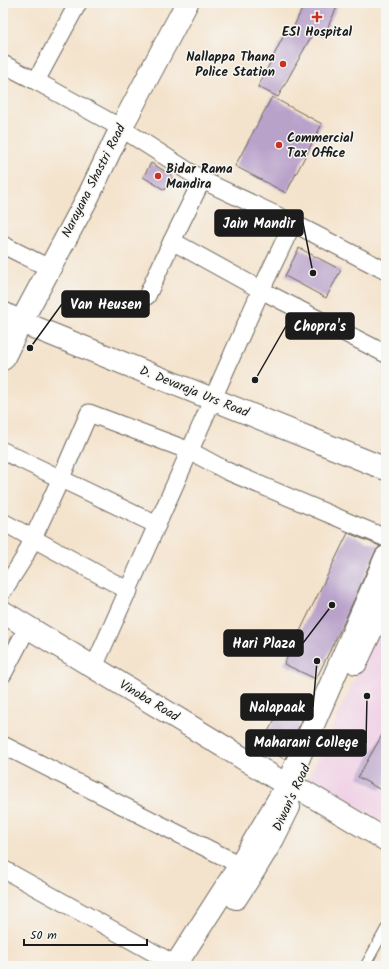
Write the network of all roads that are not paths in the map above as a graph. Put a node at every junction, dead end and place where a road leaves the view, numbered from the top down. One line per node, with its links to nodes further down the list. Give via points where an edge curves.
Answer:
1 (78, 3): 4 (street)
2 (187, 3): 5 (street, Narayana Shastri Road)
3 (3, 64): 4 (street)
4 (36, 81): 5 (street)
5 (121, 128): 6 (street); 10 (street, Narayana Shastri Road, via 88,197)
6 (202, 180): 7 (street); 8 (street)
7 (293, 223): 11 (street); 12 (street)
8 (172, 241): 12 (street); 13 (street)
9 (3, 244): 10 (street)
10 (49, 268): 14 (street, Narayana Shastri Road)
11 (386, 271)
12 (261, 290): 15 (street); 17 (street)
13 (147, 296)
14 (12, 317): 16 (street, Narayana Shastri Road); 17 (street, D. Devaraja Urs Road)
15 (386, 354)
16 (3, 359)
17 (213, 399): 19 (street); 20 (street, D. Devaraja Urs Road)
18 (3, 451): 21 (street)
19 (190, 452): 21 (street, via 90,413); 23 (street); 25 (street, via 227,471)
20 (386, 469)
21 (61, 478): 23 (street); 24 (street)
22 (3, 522): 24 (street)
23 (157, 525): 28 (street)
24 (33, 538): 27 (street, via 24,558); 28 (street)
25 (386, 538)
26 (386, 557): 35 (street)
27 (3, 591)
28 (128, 591): 32 (street)
29 (386, 599): 35 (street, Diwan's Road)
30 (3, 612): 31 (street, Vinoba Road)
31 (28, 626): 32 (street, Vinoba Road); 33 (street)
32 (94, 667): 35 (street, Vinoba Road)
33 (3, 674)
34 (3, 745): 38 (street)
35 (291, 787): 36 (street, Vinoba Road, via 305,792); 37 (street, Vinoba Road, via 300,800); 38 (street); 41 (street, Diwan's Road, via 290,805 253,872)
36 (386, 840)
37 (386, 853)
38 (240, 865): 41 (street)
39 (3, 869): 41 (street)
40 (385, 932): 42 (lane)
41 (181, 966)
42 (365, 966)

